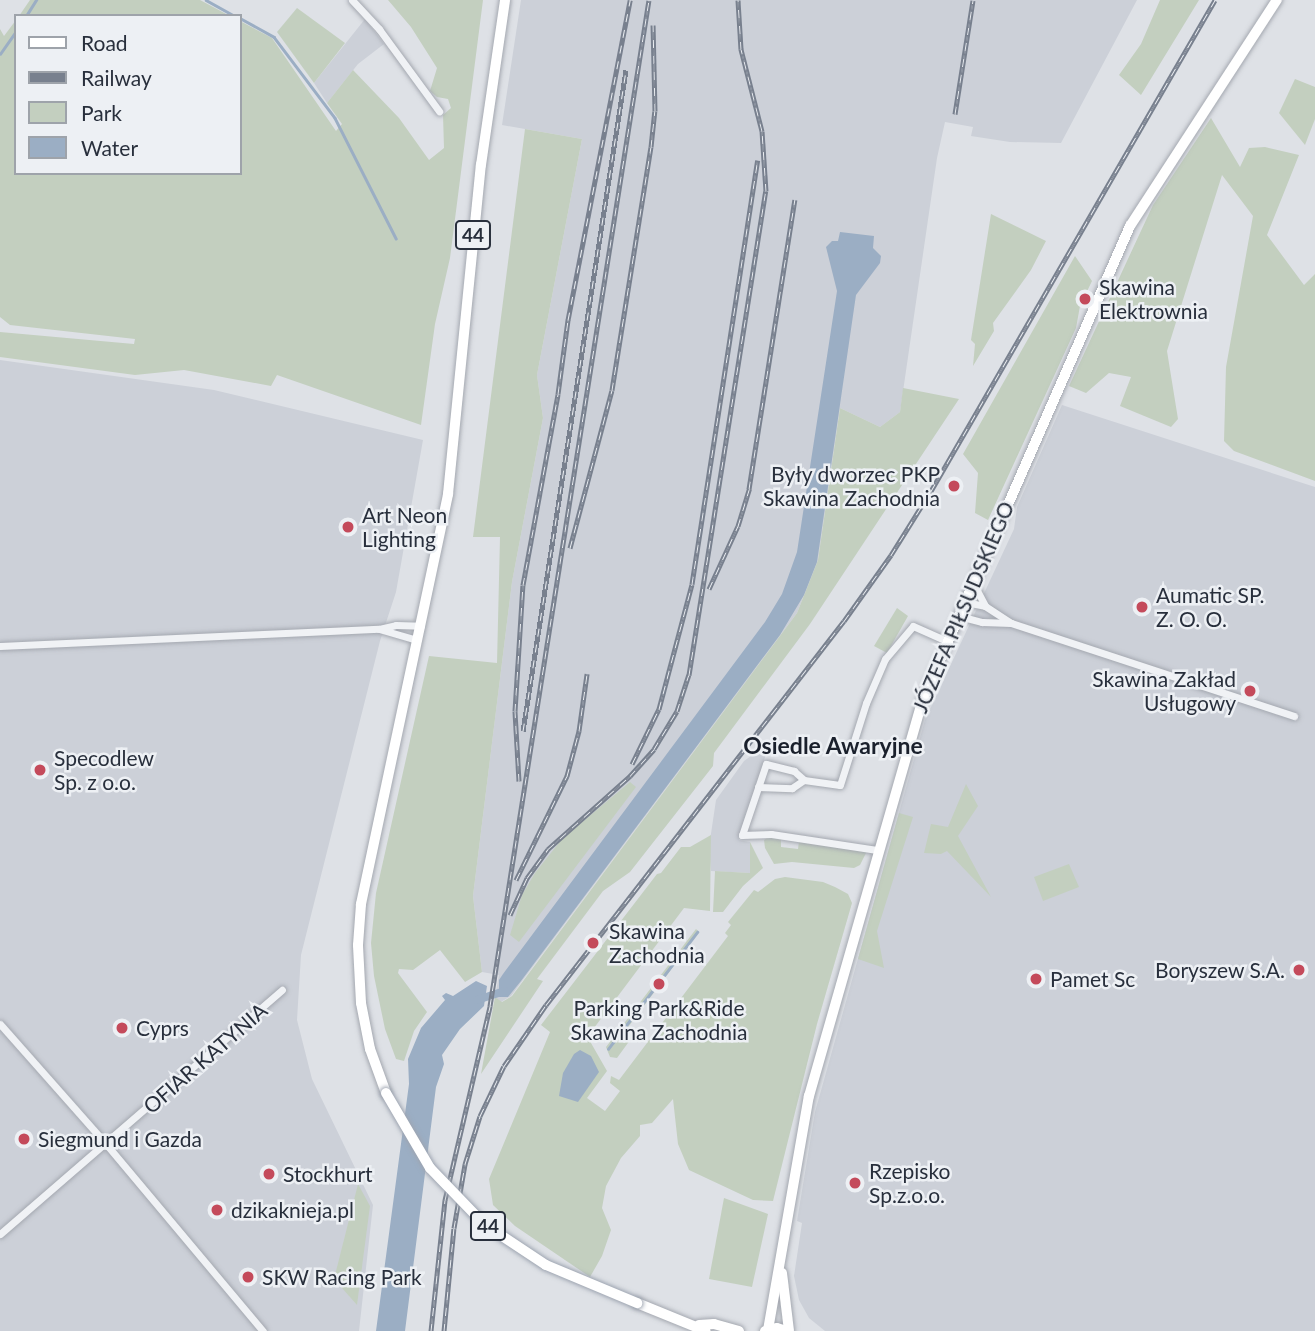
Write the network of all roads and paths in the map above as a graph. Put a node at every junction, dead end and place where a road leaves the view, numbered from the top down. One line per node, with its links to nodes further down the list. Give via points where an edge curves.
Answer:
1 (352, 0): 4 (street)
2 (505, 0): 10 (main road, 44, via 481,165 448,494)
3 (1278, 0): 5 (main road, JÓZEFA PIŁSUDSKIEGO, via 1134,219)
4 (439, 111)
5 (973, 583): 6 (main road, JÓZEFA PIŁSUDSKIEGO); 7 (street)
6 (965, 602): 7 (street); 8 (main road, JÓZEFA PIŁSUDSKIEGO)
7 (985, 606): 9 (street)
8 (959, 616): 9 (street); 13 (main road, JÓZEFA PIŁSUDSKIEGO)
9 (1011, 623): 15 (street)
10 (421, 626): 11 (street); 12 (main road, 44)
11 (379, 629): 12 (street); 14 (street)
12 (417, 640): 24 (main road, 44, bridge, via 358,927 362,1012 386,1093 430,1168 499,1235 577,1280)
13 (947, 642): 16 (street, via 914,626 882,664 840,785); 18 (main road, JÓZEFA PIŁSUDSKIEGO, via 914,722)
14 (0, 646)
15 (1294, 716)
16 (804, 780): 17 (street, via 792,788); 17 (street, via 794,771 766,764)
17 (758, 787): 18 (street, via 742,835 771,834)
18 (877, 850): 23 (main road, JÓZEFA PIŁSUDSKIEGO, via 809,1096)
19 (282, 990): 21 (street, OFIAR KATYNIA)
20 (0, 1024): 21 (street)
21 (106, 1144): 22 (street, OFIAR KATYNIA); 26 (street)
22 (0, 1234)
23 (781, 1266): 25 (main road, JÓZEFA PIŁSUDSKIEGO); 28 (main road, JÓZEFA PIŁSUDSKIEGO)
24 (702, 1328): 27 (main road, 44, via 714,1324)
25 (767, 1330): 28 (main road)
26 (263, 1331)
27 (739, 1331)
28 (788, 1331)

